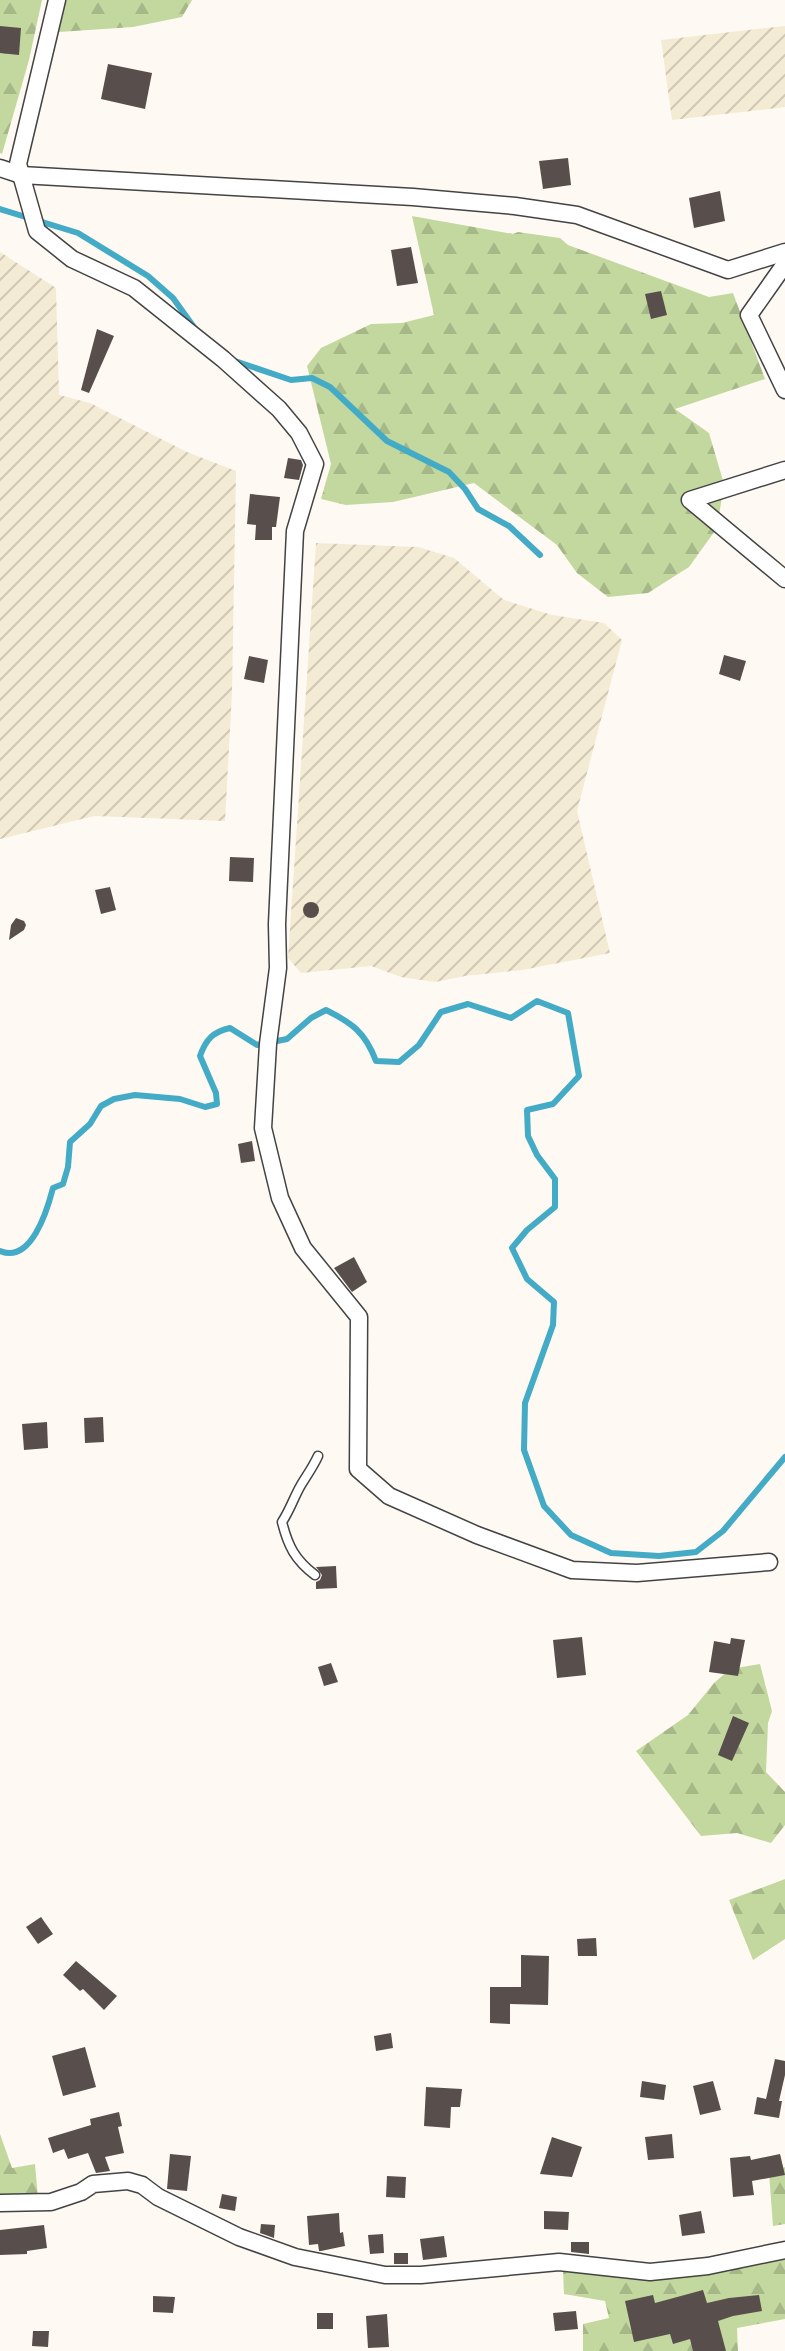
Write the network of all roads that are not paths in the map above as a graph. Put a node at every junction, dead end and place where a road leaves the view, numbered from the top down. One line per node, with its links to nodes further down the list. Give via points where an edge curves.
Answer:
1 (57, 0): 3 (street, via 18,164)
2 (0, 168): 3 (street)
3 (21, 175): 4 (street, via 515,206 577,215 728,270); 10 (street, via 37,231 72,259 134,288 223,359 279,409 315,464 295,531 278,968 263,1128 280,1198 303,1248 359,1317 358,1469 389,1496 572,1570 637,1573)
4 (785, 252)
5 (785, 264): 6 (street, via 749,315)
6 (785, 390)
7 (785, 470): 8 (street, via 690,500)
8 (785, 579)
9 (318, 1456): 11 (lane, via 282,1522 288,1546)
10 (769, 1562)
11 (315, 1575)
12 (0, 2203): 13 (street, via 51,2202 93,2184 128,2181 239,2237 295,2257 385,2275 559,2262 650,2272)
13 (785, 2250)

